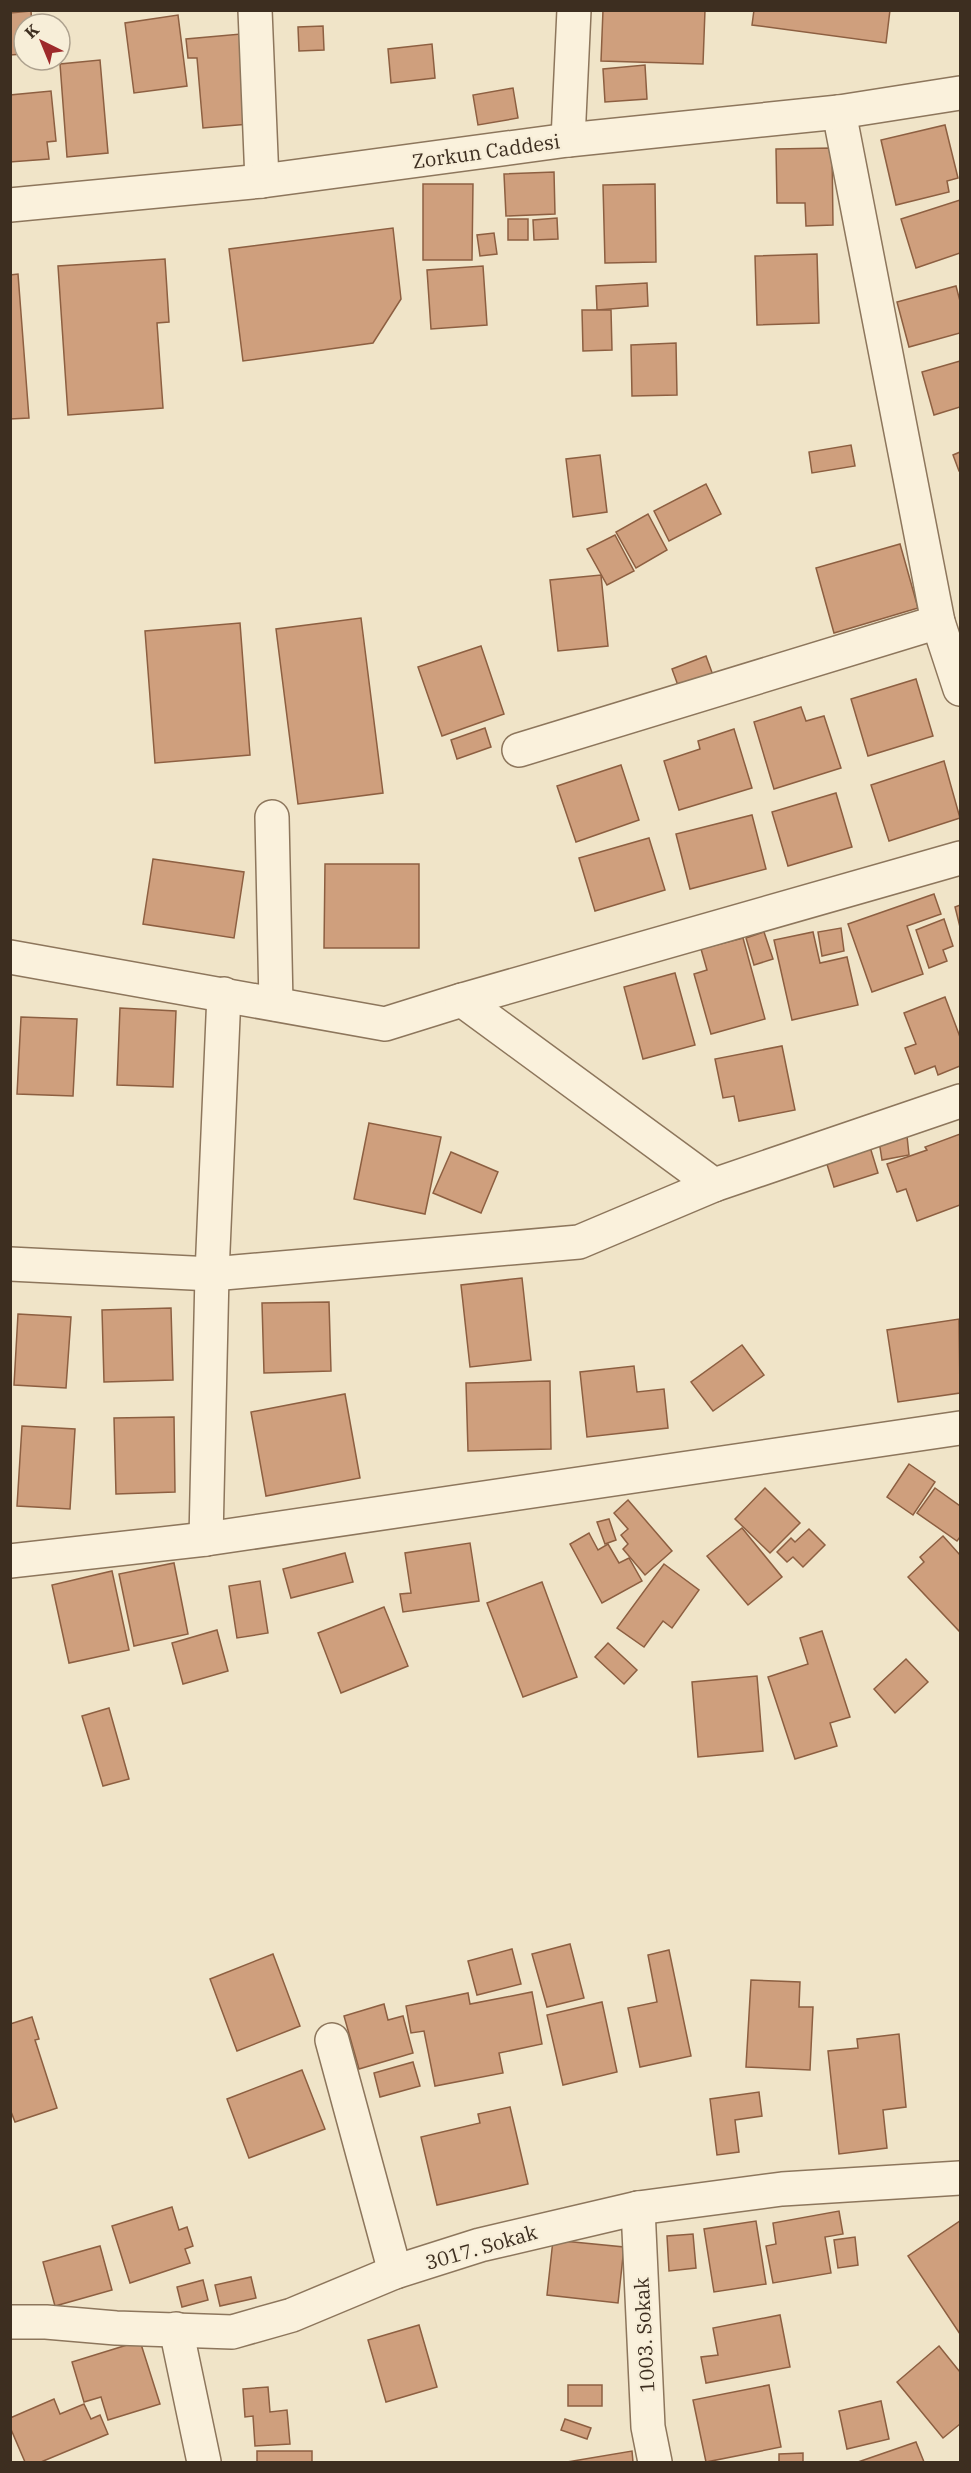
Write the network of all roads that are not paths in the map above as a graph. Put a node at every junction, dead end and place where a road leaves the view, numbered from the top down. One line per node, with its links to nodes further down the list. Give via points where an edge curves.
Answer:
1 (255, 10): 6 (street)
2 (574, 10): 5 (street)
3 (960, 93): 4 (street, Zorkun Caddesi)
4 (839, 112): 5 (street, Zorkun Caddesi); 8 (street)
5 (568, 140): 6 (street, Zorkun Caddesi)
6 (262, 181): 7 (street, Zorkun Caddesi)
7 (10, 205)
8 (938, 622): 9 (street); 10 (street)
9 (960, 690)
10 (519, 750)
11 (272, 818): 16 (street)
12 (960, 858): 15 (street)
13 (10, 957): 14 (street)
14 (224, 994): 16 (street); 20 (street)
15 (462, 999): 16 (street, via 385,1024); 18 (street)
16 (276, 1004)
17 (960, 1101): 18 (street)
18 (714, 1185): 20 (street, via 579,1242)
19 (10, 1264): 20 (street)
20 (212, 1274): 22 (street)
21 (960, 1428): 22 (street)
22 (206, 1539): 23 (street)
23 (10, 1561)
24 (332, 2040): 27 (street)
25 (960, 2178): 26 (street, 3017. Sokak, via 782,2189)
26 (638, 2208): 27 (street, 3017. Sokak, via 480,2245); 31 (street, 1003. Sokak, via 648,2427)
27 (395, 2272): 29 (street, 3017. Sokak, via 292,2315 232,2332)
28 (10, 2322): 29 (street, 3017. Sokak)
29 (176, 2329): 30 (street)
30 (204, 2463)
31 (655, 2463)

